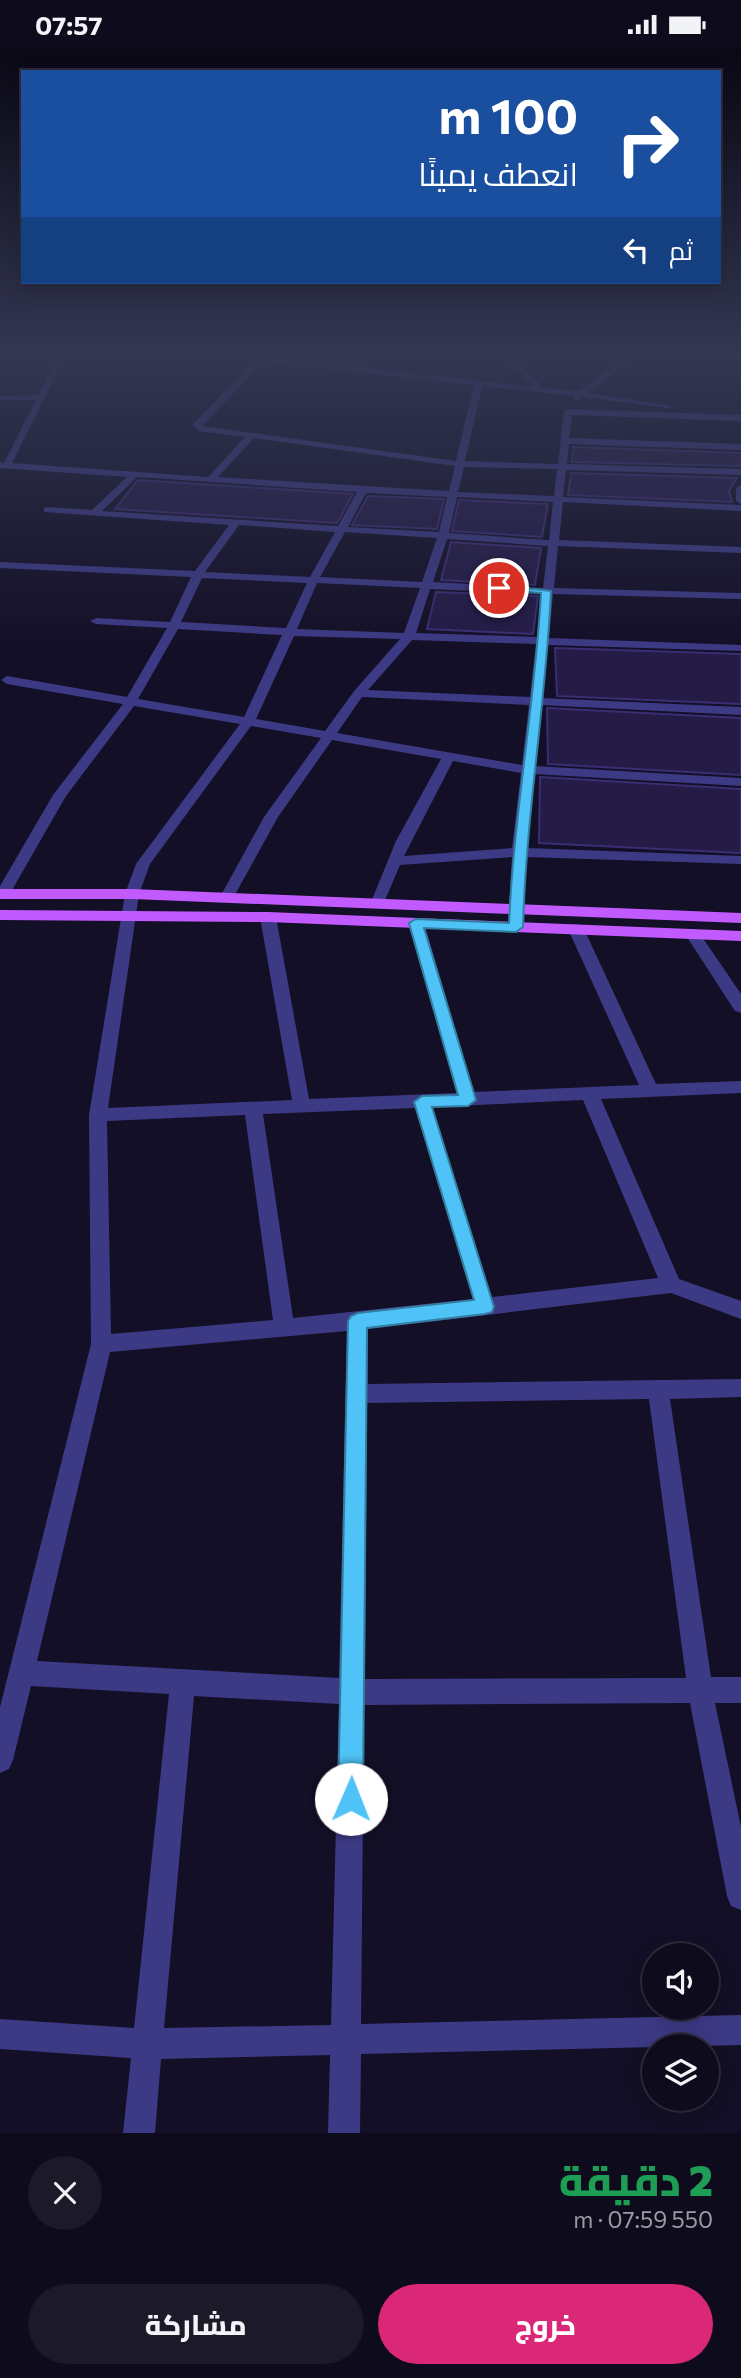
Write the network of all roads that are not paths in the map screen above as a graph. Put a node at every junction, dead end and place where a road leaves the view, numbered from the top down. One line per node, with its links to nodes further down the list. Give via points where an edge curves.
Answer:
1 (234, 454): 10 (street)
2 (391, 454): 5 (street)
3 (463, 454): 5 (street)
4 (564, 454): 7 (street)
5 (461, 464): 7 (street); 13 (street)
6 (4, 465): 9 (street)
7 (563, 467): 8 (street); 14 (street)
8 (741, 472)
9 (135, 474): 10 (street); 18 (street)
10 (211, 479): 12 (street)
11 (741, 488): 15 (street)
12 (363, 490): 13 (street); 20 (street)
13 (454, 495): 14 (street); 21 (street)
14 (560, 501): 16 (street); 22 (street)
15 (741, 501)
16 (741, 508)
17 (47, 510): 18 (street)
18 (94, 513): 19 (street)
19 (236, 522): 20 (street); 25 (street)
20 (343, 529): 21 (street); 26 (street)
21 (443, 535): 22 (street); 27 (street)
22 (555, 543): 23 (street); 28 (street)
23 (741, 550)
24 (0, 565): 25 (street)
25 (198, 574): 26 (street); 31 (street)
26 (314, 579): 27 (street); 32 (street)
27 (427, 585): 28 (street); 33 (street)
28 (546, 591): 29 (street); 34 (street)
29 (741, 596)
30 (96, 621): 31 (street)
31 (174, 626): 32 (street); 38 (street)
32 (289, 632): 33 (street); 41 (street)
33 (409, 636): 34 (street); 37 (street)
34 (544, 641): 35 (street); 39 (street)
35 (741, 648)
36 (7, 680): 38 (street)
37 (359, 693): 39 (street); 42 (street)
38 (131, 701): 41 (street); 49 (street, via 60,795)
39 (536, 702): 40 (street); 44 (street)
40 (741, 711)
41 (248, 722): 42 (street); 50 (street, via 143,865)
42 (331, 736): 43 (street); 51 (street, via 271,817)
43 (449, 756): 44 (street); 48 (street)
44 (528, 769): 45 (street); 46 (street)
45 (741, 782)
46 (519, 852): 47 (street); 48 (street); 53 (street)
47 (741, 860)
48 (394, 861): 52 (street)
49 (1, 894): 50 (main road)
50 (132, 894): 51 (main road); 54 (street)
51 (227, 897): 52 (main road)
52 (378, 902): 53 (main road)
53 (515, 907): 57 (main road); 59 (street)
54 (130, 914): 55 (main road); 56 (main road); 71 (street)
55 (0, 915)
56 (268, 917): 58 (main road); 69 (street)
57 (741, 918)
58 (416, 923): 59 (main road); 67 (street)
59 (516, 927): 60 (main road)
60 (576, 929): 61 (main road); 64 (street)
61 (693, 934): 62 (main road); 63 (street)
62 (741, 936)
63 (741, 1007)
64 (651, 1092): 65 (street); 66 (street)
65 (738, 1092)
66 (590, 1095): 67 (street); 72 (street)
67 (468, 1100): 68 (street)
68 (422, 1102): 69 (street); 73 (street)
69 (302, 1107): 70 (street)
70 (253, 1109): 71 (street); 76 (street)
71 (98, 1115): 77 (street)
72 (671, 1285): 73 (street); 74 (street)
73 (485, 1307): 75 (street)
74 (741, 1310)
75 (358, 1321): 76 (street); 80 (street)
76 (284, 1328): 77 (street)
77 (101, 1344): 81 (street)
78 (741, 1388): 79 (street)
79 (658, 1389): 80 (street); 83 (street)
80 (357, 1394): 85 (street)
81 (21, 1673): 82 (street); 86 (street)
82 (183, 1682): 85 (street); 91 (street)
83 (700, 1690): 84 (street); 85 (street); 87 (street)
84 (741, 1690)
85 (352, 1692): 90 (street)
86 (0, 1760)
87 (741, 1896)
88 (741, 2030): 90 (street)
89 (0, 2033): 91 (street)
90 (346, 2041): 91 (street); 93 (street)
91 (148, 2044): 92 (street)
92 (139, 2133)
93 (344, 2133)

